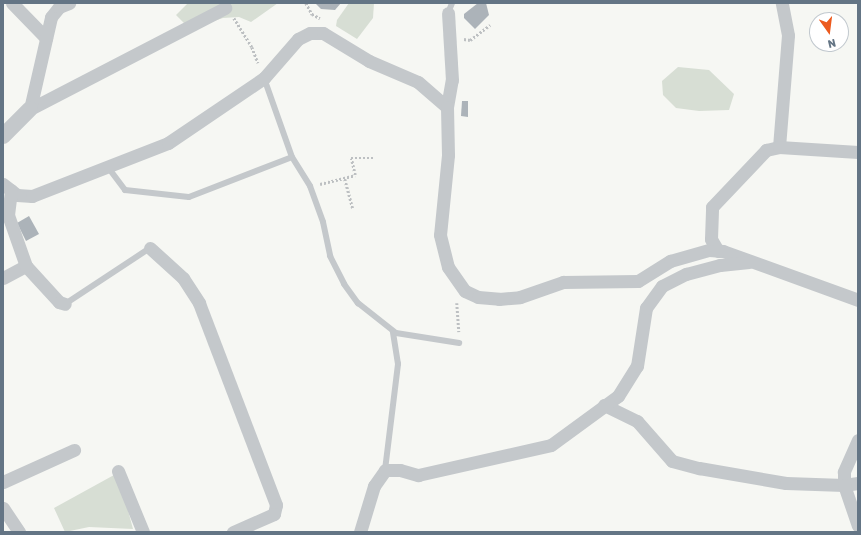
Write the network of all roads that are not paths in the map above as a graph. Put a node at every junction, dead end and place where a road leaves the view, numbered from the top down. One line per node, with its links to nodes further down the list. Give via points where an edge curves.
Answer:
1 (12, 3): 6 (street)
2 (69, 3): 6 (street, via 59,7 51,17)
3 (782, 3): 11 (street, via 788,35)
4 (225, 8): 9 (street)
5 (450, 8): 8 (street, via 448,39 452,80)
6 (46, 38): 9 (street)
7 (264, 78): 8 (street, via 298,39 310,32 323,33 369,60 418,82); 13 (lane); 14 (street, via 168,143)
8 (447, 107): 17 (street, via 448,155 440,236 448,267 460,286 478,297 520,297 563,282 638,281 670,261 709,250)
9 (30, 109): 10 (street)
10 (3, 136)
11 (779, 146): 12 (street); 17 (street, via 766,150 712,207 711,238)
12 (858, 152)
13 (292, 157): 14 (lane, via 189,197 125,190); 23 (lane, via 310,186 323,222 330,256 344,284 358,303)
14 (107, 166): 15 (street, via 32,196 17,195)
15 (7, 187): 19 (street, via 8,214)
16 (150, 248): 22 (lane); 37 (street, via 183,278 199,303 276,504 274,514)
17 (718, 251): 18 (street)
18 (753, 262): 21 (street); 25 (street, via 720,265 686,274 662,286 646,308 636,366 618,396)
19 (26, 266): 20 (street); 22 (street, via 59,302)
20 (3, 278)
21 (858, 300)
22 (65, 304)
23 (393, 331): 24 (lane); 28 (lane, via 398,364)
24 (459, 343)
25 (604, 405): 28 (street, via 551,445 418,475 400,470); 32 (street, via 637,421 672,460 699,468 786,483)
26 (858, 440): 32 (street, via 844,472)
27 (74, 450): 30 (street)
28 (385, 470): 38 (street, via 374,486)
29 (118, 471): 36 (street)
30 (3, 482)
31 (858, 483): 32 (street)
32 (844, 486): 34 (street)
33 (3, 508): 35 (street)
34 (858, 526)
35 (19, 532)
36 (143, 532)
37 (233, 532)
38 (360, 532)

